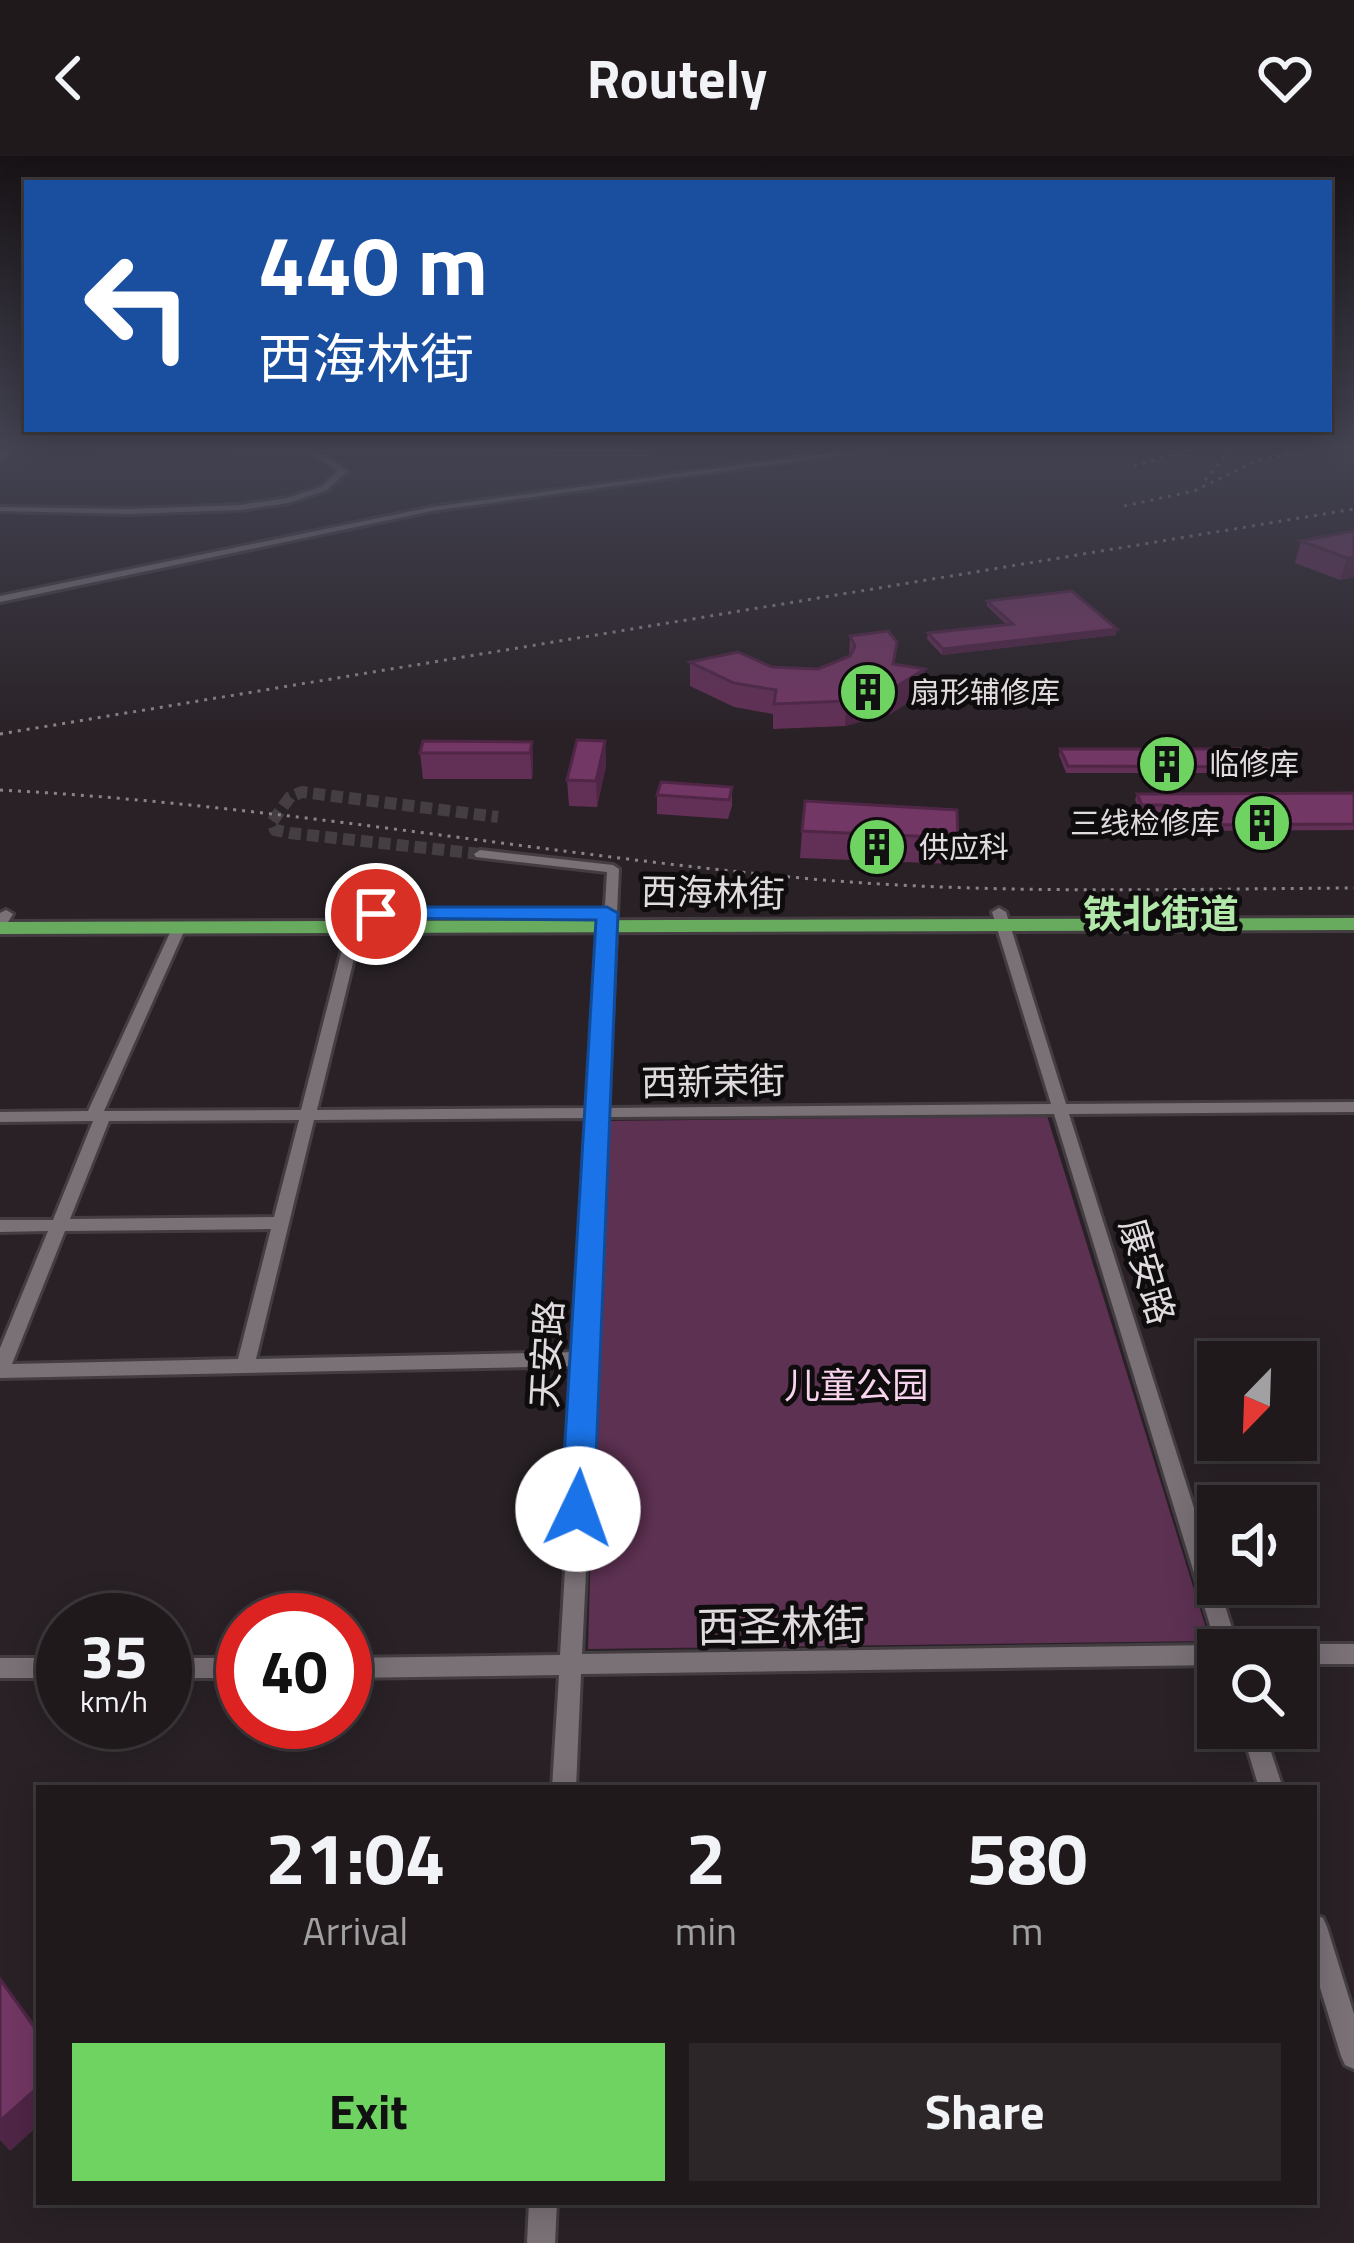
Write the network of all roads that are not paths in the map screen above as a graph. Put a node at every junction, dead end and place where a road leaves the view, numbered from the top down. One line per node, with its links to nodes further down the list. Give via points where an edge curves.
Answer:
1 (277, 541): 2 (street)
2 (0, 599)
3 (481, 854): 5 (street, 天安路, via 613,869)
4 (1354, 911): 6 (highway, 西海林街)
5 (607, 919): 6 (highway, 西海林街); 7 (highway, 西海林街); 10 (highway, 西海林街); 13 (street, 天安路)
6 (1001, 919): 8 (highway, 西海林街); 12 (street, 康安路)
7 (1, 920): 9 (highway, 西海林街)
8 (1354, 924)
9 (179, 926): 10 (highway, 西海林街); 15 (street)
10 (355, 926): 14 (street)
11 (1354, 1107): 12 (street, 西新荣街)
12 (1060, 1108): 13 (street, 西新荣街); 22 (street, 康安路)
13 (597, 1112): 14 (street, 西新荣街); 20 (street, 天安路)
14 (310, 1115): 15 (street, 西新荣街); 17 (street)
15 (98, 1116): 16 (street, 西新荣街); 19 (street)
16 (0, 1117)
17 (282, 1223): 19 (street); 21 (street)
18 (0, 1226): 19 (street)
19 (58, 1226): 21 (street, via 0,1371)
20 (585, 1359): 21 (street); 29 (street, 天安路)
21 (245, 1366)
22 (1221, 1629)
23 (1317, 1654): 24 (street)
24 (1354, 1654)
25 (1197, 1655): 29 (street, 西圣林街)
26 (0, 1668): 27 (street)
27 (36, 1668)
28 (372, 1668): 29 (street, 西圣林街)
29 (570, 1668): 31 (street, 天安路)
30 (1259, 1749): 32 (street)
31 (564, 1785)
32 (1270, 1785)
33 (1317, 1937): 34 (street)
34 (1354, 2056)
35 (543, 2205): 36 (street)
36 (541, 2243)

